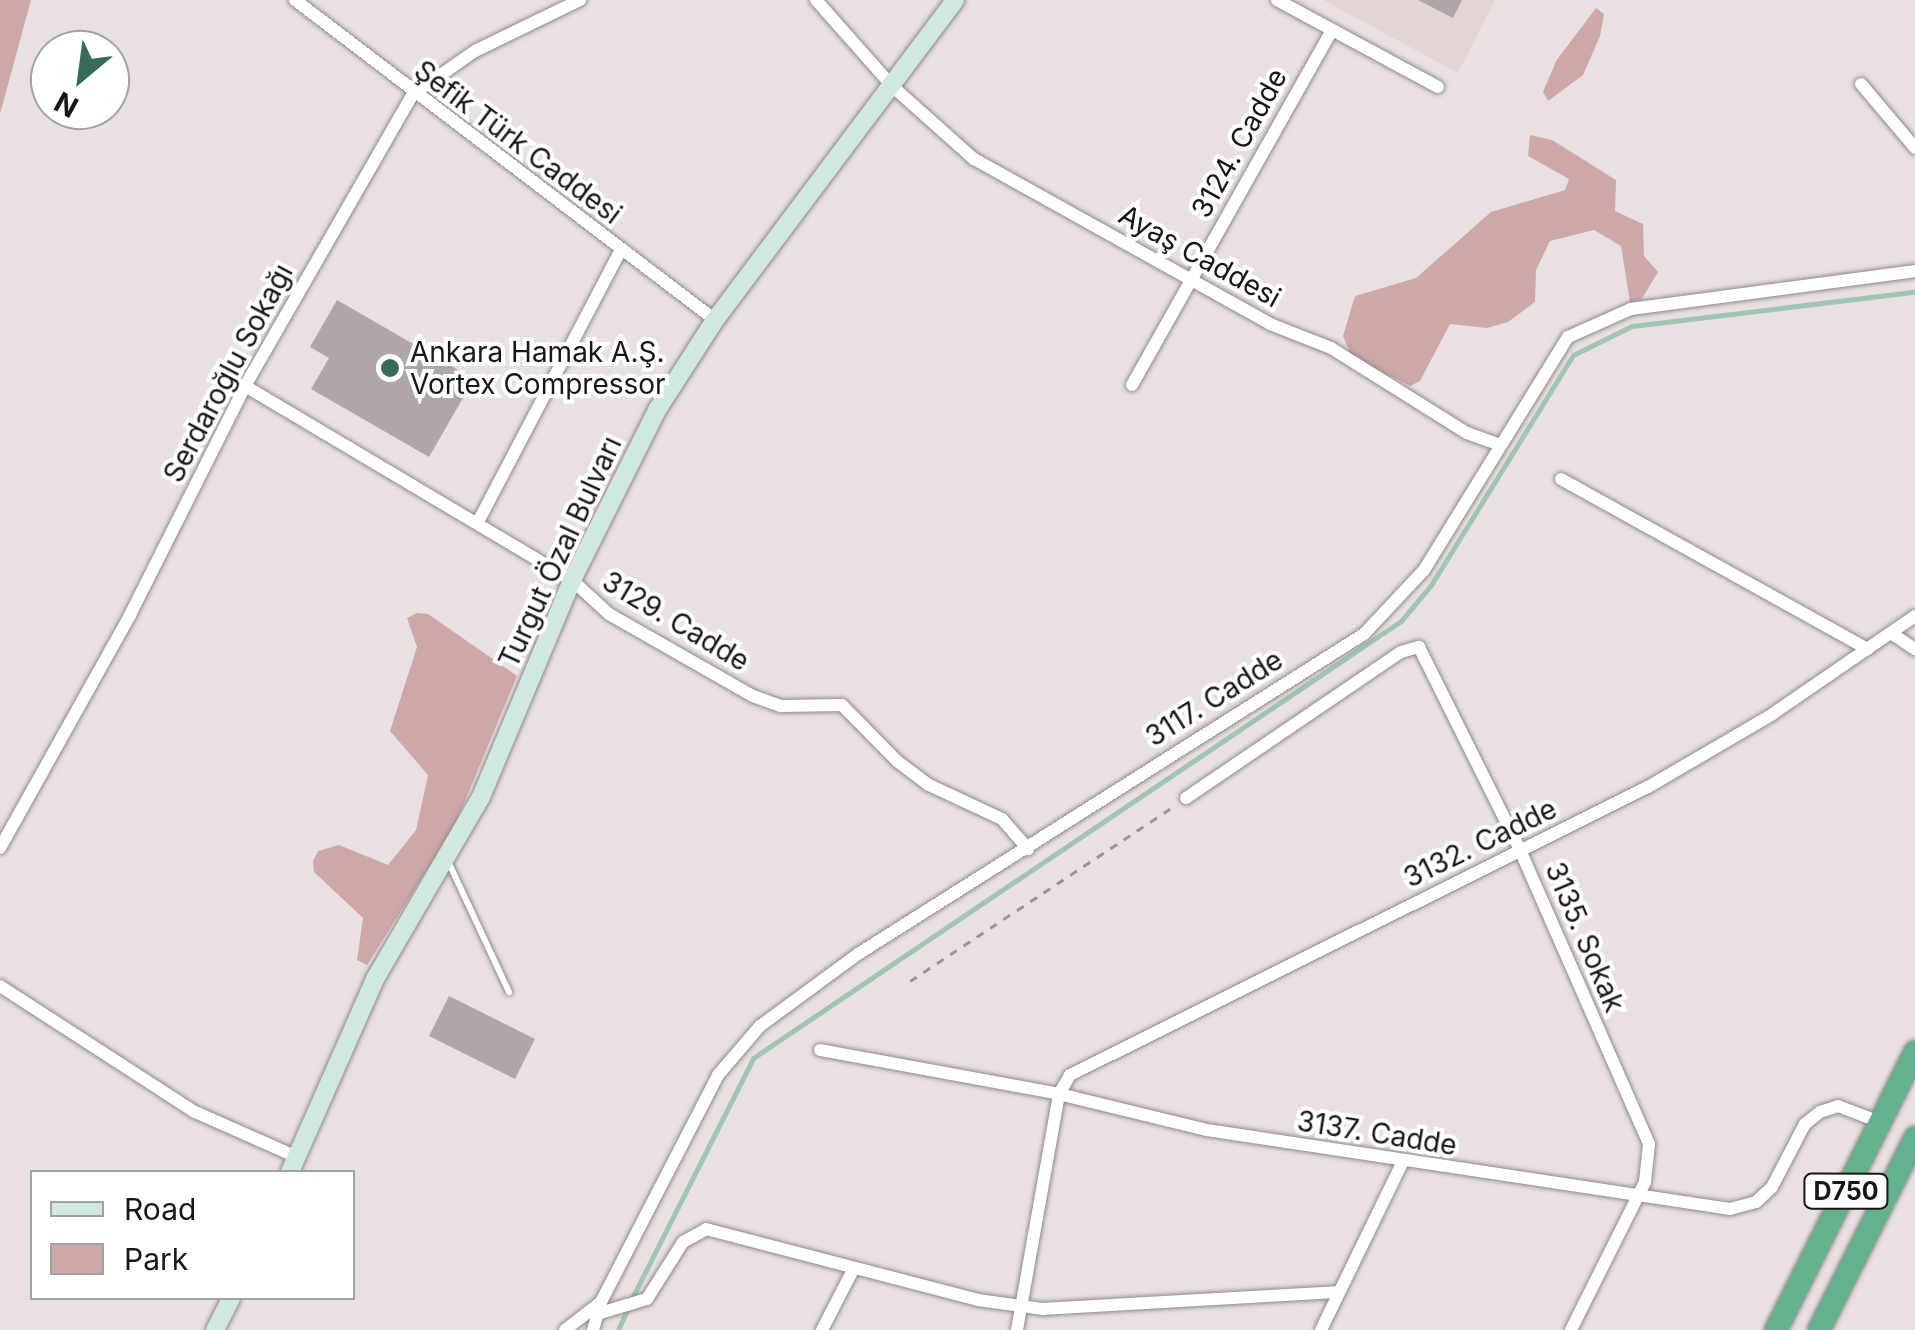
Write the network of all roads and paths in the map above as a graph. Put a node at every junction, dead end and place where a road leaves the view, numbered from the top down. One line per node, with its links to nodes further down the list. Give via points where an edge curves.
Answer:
1 (295, 0): 10 (street, Şefik Türk Caddesi)
2 (580, 0): 10 (street, Serdaroğlu Sokağı, via 475,50)
3 (816, 0): 8 (street, Ayaş Caddesi)
4 (954, 0): 8 (street, Turgut Özal Bulvarı)
5 (1277, 0): 6 (street)
6 (1332, 30): 9 (street); 14 (street, 3124. Cadde)
7 (1862, 84): 11 (street)
8 (892, 86): 14 (street, Ayaş Caddesi, via 974,159); 15 (street, Turgut Özal Bulvarı)
9 (1438, 87)
10 (412, 94): 12 (street, Şefik Türk Caddesi); 17 (street, Serdaroğlu Sokağı)
11 (1915, 148)
12 (620, 250): 15 (street, Şefik Türk Caddesi); 20 (street)
13 (1915, 272): 18 (street, 3117. Cadde, via 1721,294 1607,318 1568,337 1553,354)
14 (1191, 280): 16 (street, 3124. Cadde); 18 (street, Ayaş Caddesi, via 1332,348 1467,433)
15 (714, 320): 21 (street, Turgut Özal Bulvarı, via 656,410)
16 (1132, 385)
17 (246, 386): 20 (street, 3129. Cadde); 27 (street, Serdaroğlu Sokağı)
18 (1500, 445): 28 (street, 3117. Cadde, via 1412,586 1364,634)
19 (1560, 478): 24 (street)
20 (478, 522): 21 (street, 3129. Cadde)
21 (572, 580): 28 (street, 3129. Cadde, via 609,614 754,696 781,706 842,706 927,784 1002,819); 30 (street, Turgut Özal Bulvarı, via 482,796)
22 (1915, 616): 23 (street, 3132. Cadde)
23 (1891, 632): 24 (street, 3132. Cadde); 25 (street)
24 (1868, 648): 29 (street, 3132. Cadde, via 1648,788)
25 (1915, 649)
26 (1186, 798): 29 (street, 3135. Sokak, via 1402,652 1420,647); 31 (path)
27 (0, 848)
28 (1028, 848): 46 (street, 3117. Cadde, via 858,954 760,1026 718,1075)
29 (1520, 850): 36 (street, 3132. Cadde, via 1070,1075); 41 (street, 3135. Sokak, via 1648,1144 1650,1160)
30 (446, 858): 33 (lane); 40 (street, Turgut Özal Bulvarı, via 375,979)
31 (910, 980)
32 (0, 986): 40 (street, via 195,1112)
33 (509, 992)
34 (820, 1050): 36 (street, 3137. Cadde)
35 (1915, 1052): 37 (highway, D750)
36 (1059, 1094): 39 (street, 3137. Cadde, via 1208,1130); 45 (street)
37 (1880, 1122): 41 (street, 3137. Cadde, via 1838,1106 1820,1112 1756,1202 1730,1209); 54 (highway, D750)
38 (1915, 1138): 55 (highway, D750)
39 (1402, 1162): 41 (street, 3137. Cadde); 43 (street)
40 (294, 1165)
41 (1637, 1198): 53 (street, 3135. Sokak)
42 (854, 1268): 45 (street); 46 (street, via 695,1230 647,1299); 50 (street)
43 (1339, 1292): 45 (street); 52 (street)
44 (230, 1300): 47 (street)
45 (1020, 1304): 51 (street)
46 (599, 1308): 48 (street); 49 (street)
47 (214, 1330)
48 (565, 1330)
49 (593, 1330)
50 (822, 1330)
51 (1017, 1330)
52 (1321, 1330)
53 (1571, 1330)
54 (1776, 1330)
55 (1819, 1330)

